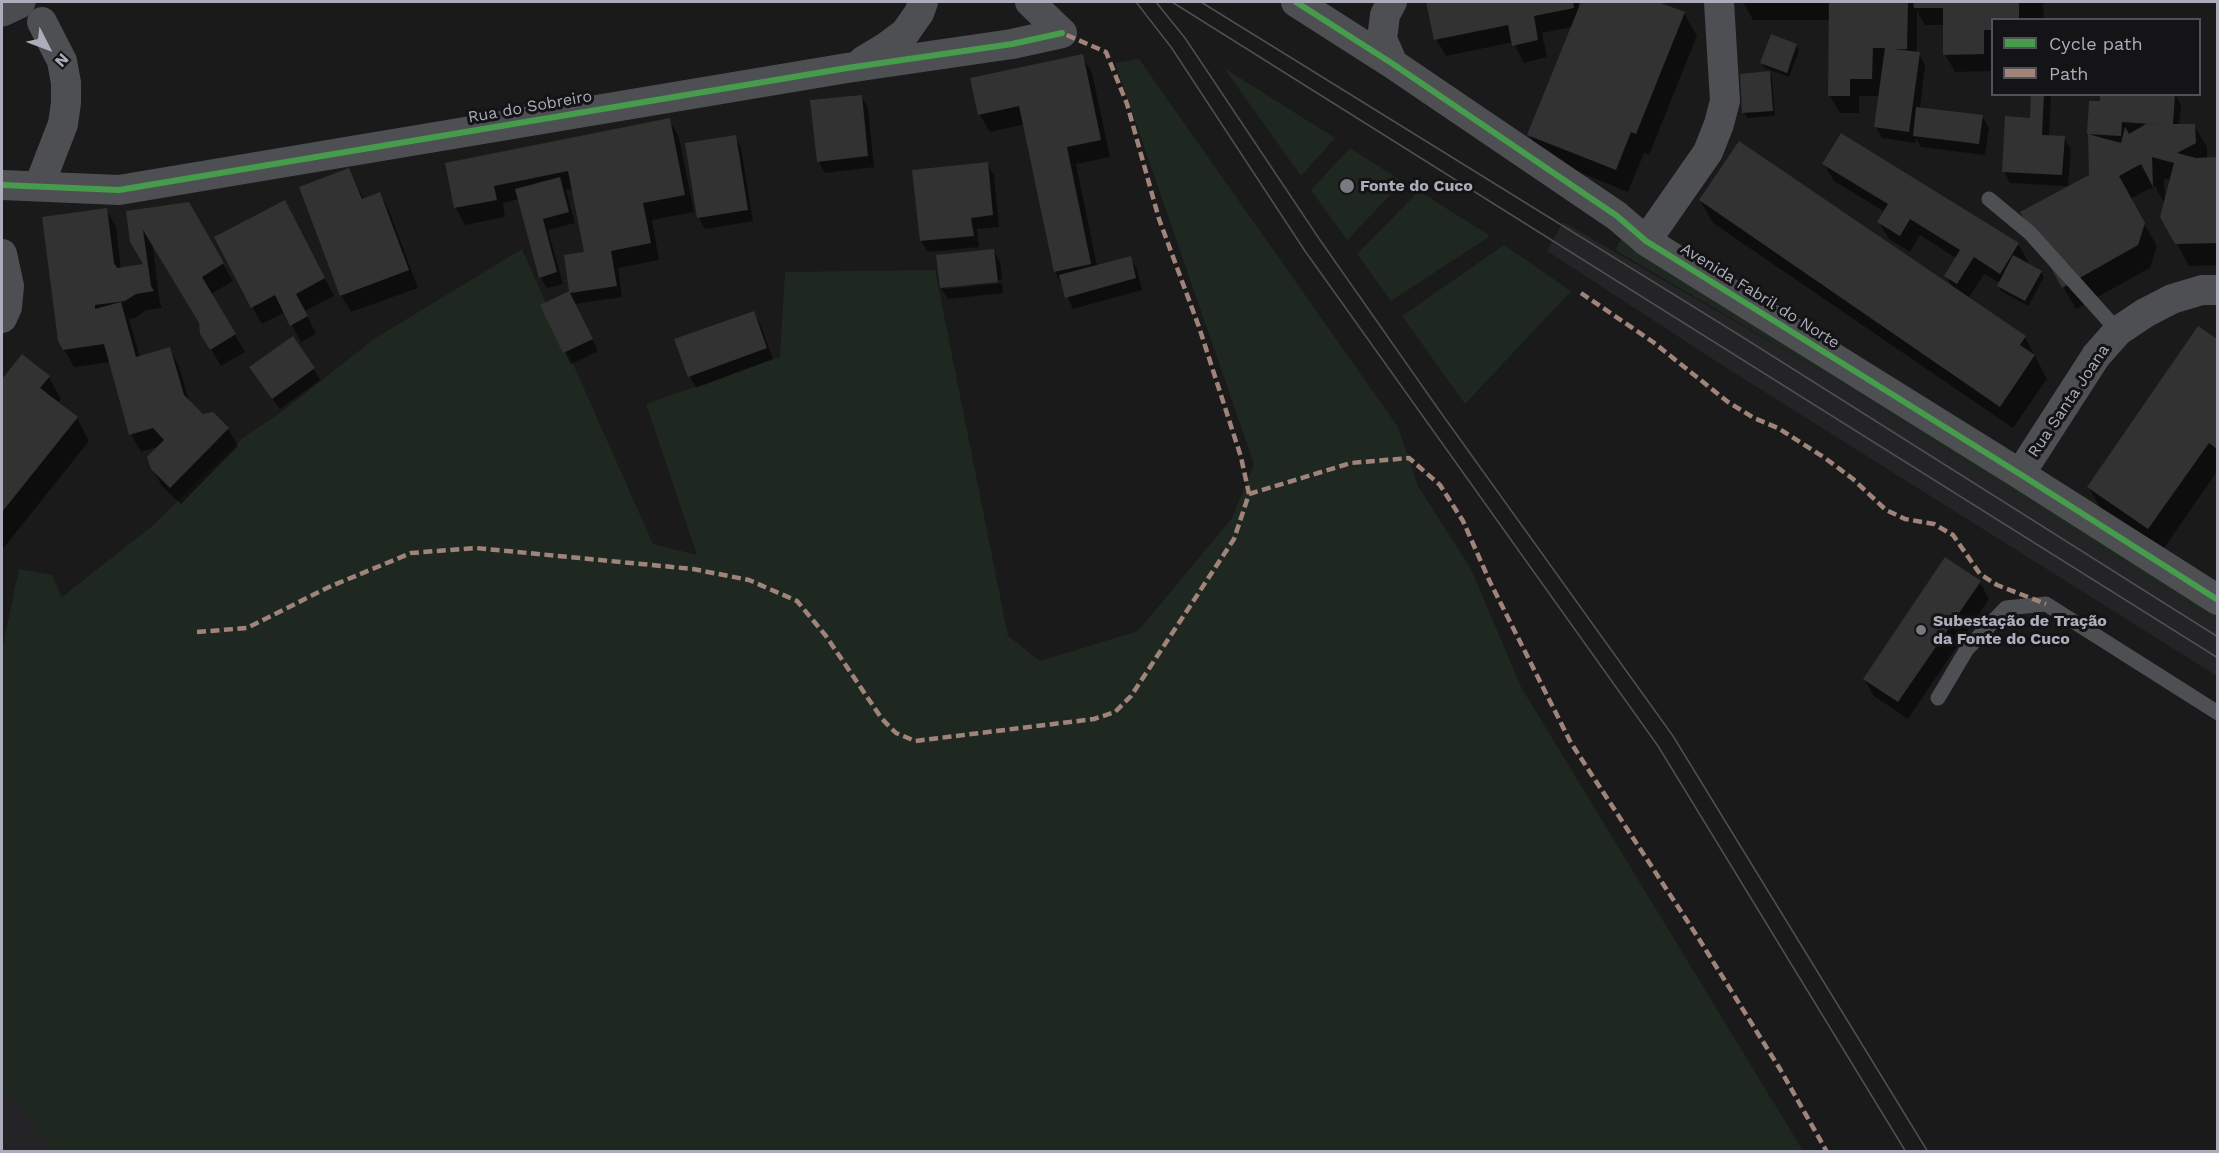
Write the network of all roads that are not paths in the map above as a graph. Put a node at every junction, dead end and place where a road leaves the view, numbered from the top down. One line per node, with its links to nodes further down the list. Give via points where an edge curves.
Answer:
1 (923, 2): 9 (street, via 904,33)
2 (1030, 2): 9 (street, Rua do Sobreiro, via 1062,33)
3 (1296, 2): 8 (street, Avenida Fabril do Norte)
4 (1392, 2): 8 (street, via 1385,15 1382,39)
5 (1719, 2): 13 (street, via 1725,101 1719,124 1707,152)
6 (2, 10): 7 (main road)
7 (30, 12): 11 (street, via 62,61 66,83 63,124)
8 (1393, 64): 13 (street, Avenida Fabril do Norte, via 1617,216)
9 (847, 68): 11 (street, Rua do Sobreiro, via 119,190)
10 (2, 185): 11 (street, Rua do Sobreiro)
11 (39, 186)
12 (1989, 199): 17 (lane, via 2030,233)
13 (1646, 241): 18 (street, Avenida Fabril do Norte)
14 (2, 254): 16 (street, via 9,286)
15 (2217, 290): 17 (street, Rua Santa Joana, via 2172,299)
16 (2, 318)
17 (2118, 331): 18 (street, Rua Santa Joana, via 2096,356)
18 (2020, 474): 19 (street, Avenida Fabril do Norte)
19 (2217, 600)
20 (1938, 698): 21 (lane, via 1967,649 2006,608 2046,604)
21 (2217, 713)

